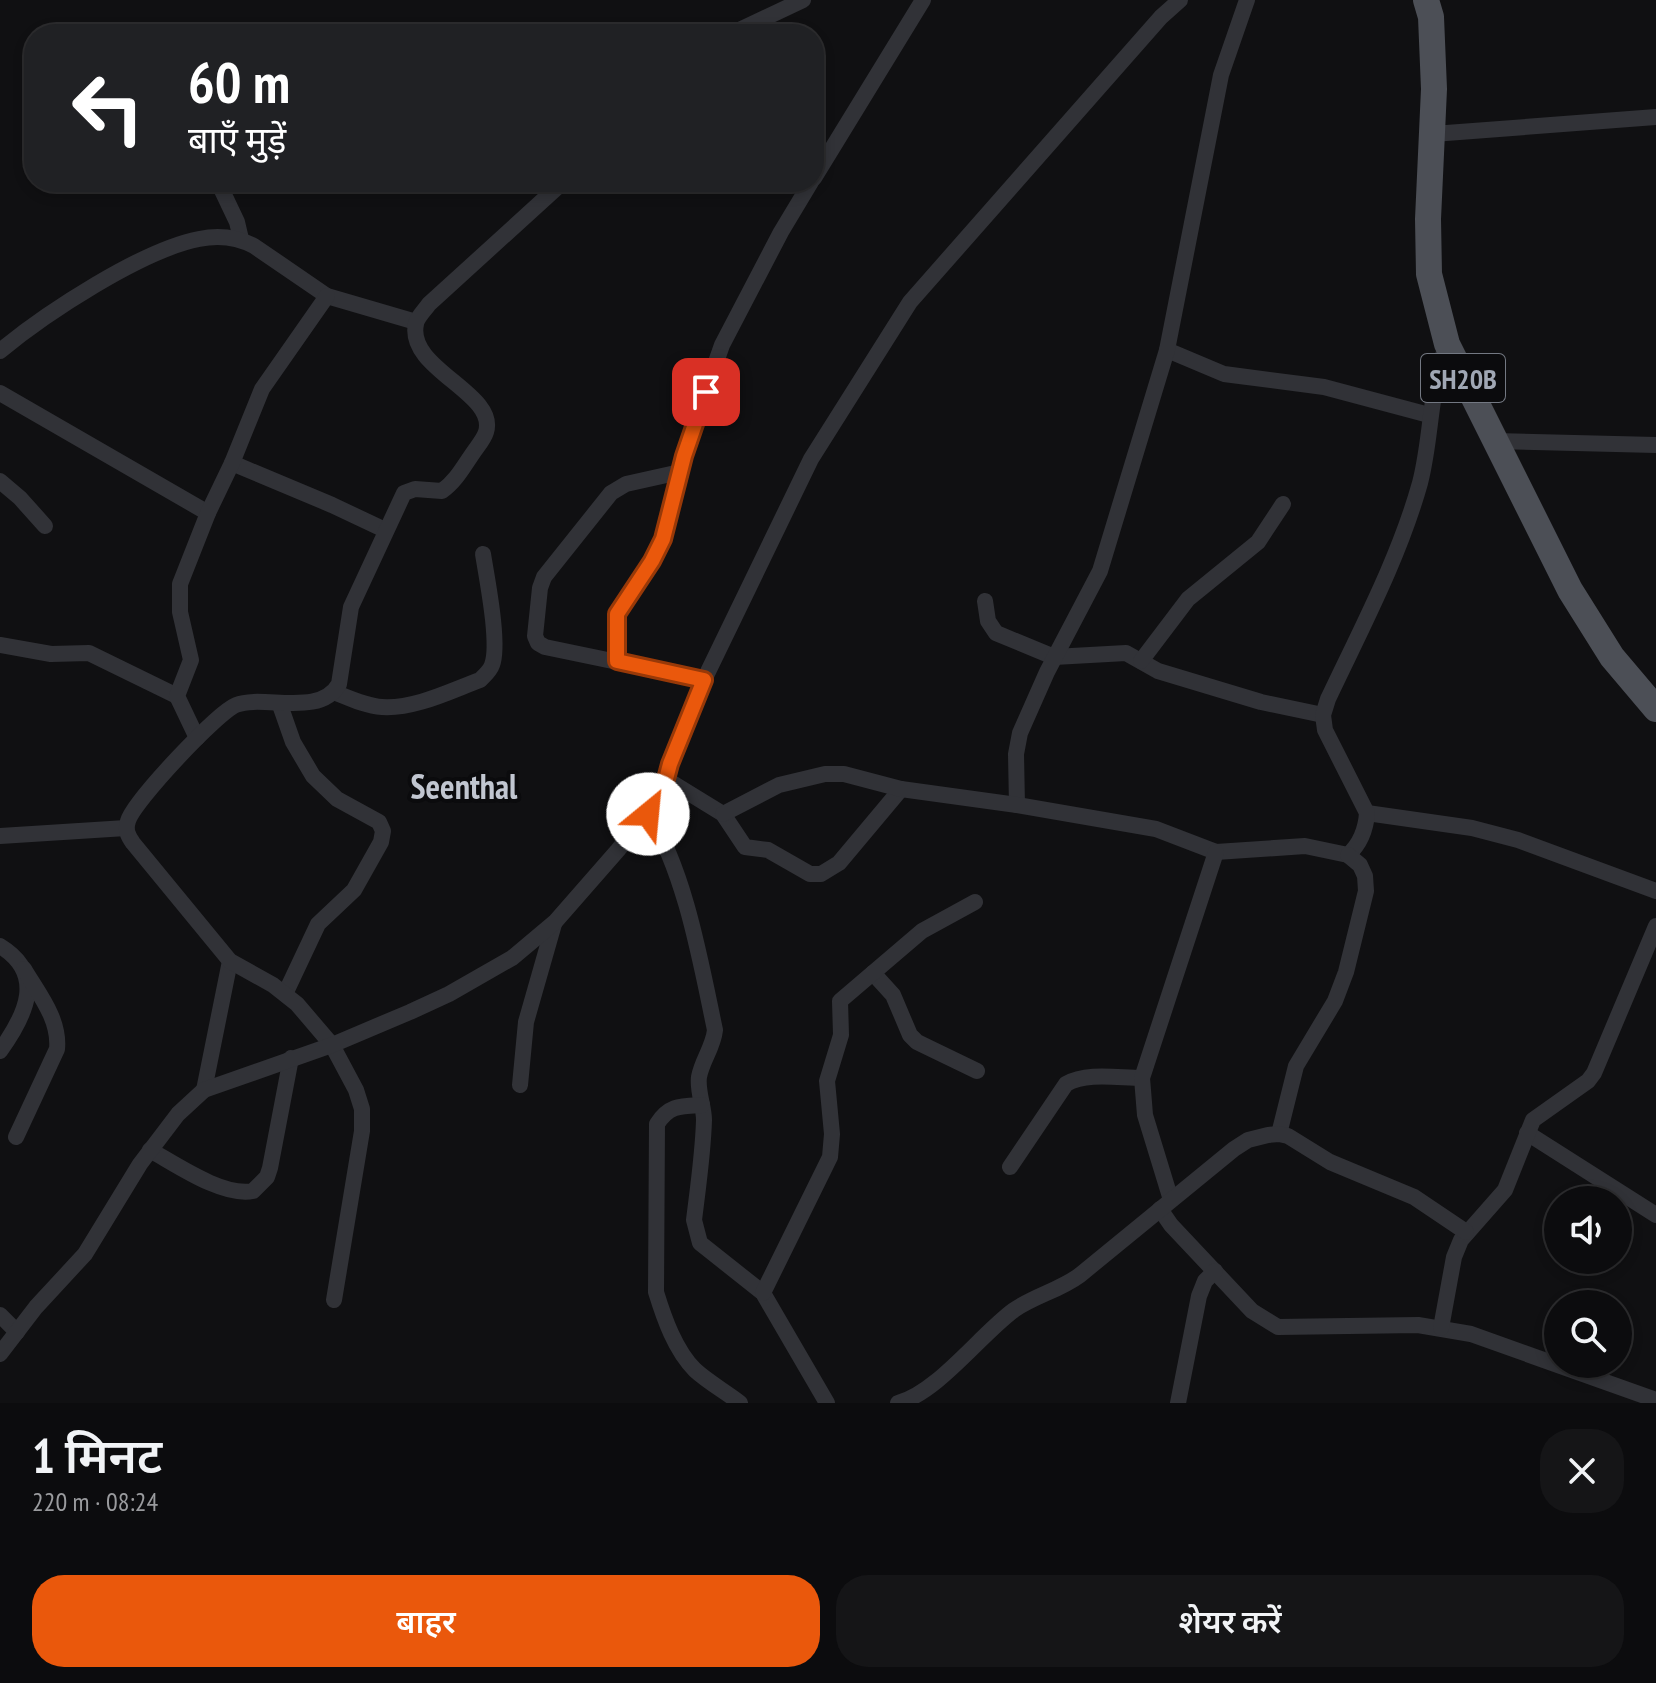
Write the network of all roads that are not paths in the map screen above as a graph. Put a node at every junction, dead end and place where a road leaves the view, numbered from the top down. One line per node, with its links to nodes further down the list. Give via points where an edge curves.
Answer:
1 (803, 0): 6 (street)
2 (923, 0): 9 (street)
3 (1180, 0): 36 (street, via 910,302 811,459)
4 (1247, 0): 17 (street, via 1221,75)
5 (1426, 0): 8 (main road, SH20B, via 1431,17)
6 (752, 24)
7 (1656, 117): 8 (street)
8 (1433, 134): 16 (main road, SH20B, via 1429,274)
9 (824, 162)
10 (223, 192): 13 (street)
11 (552, 192): 15 (street, via 429,304)
12 (806, 192): 24 (street, via 722,345)
13 (241, 239): 14 (street); 18 (street, via 200,239 174,246 117,274)
14 (327, 296): 15 (street); 23 (street, via 267,381)
15 (416, 322): 29 (street, via 419,350 479,405 487,417 487,431 442,491 404,493)
16 (1447, 344): 20 (street); 21 (main road, SH20B)
17 (1167, 350): 20 (street, via 1224,374 1324,387); 33 (street, via 1100,571)
18 (0, 351)
19 (0, 393): 27 (street)
20 (1429, 415): 41 (street, via 1420,482 1379,592)
21 (1494, 441): 22 (street); 40 (main road, SH20B, via 1595,632)
22 (1656, 445)
23 (232, 463): 27 (street); 29 (street)
24 (680, 472): 34 (street, via 663,539 617,614); 34 (street, via 626,484 611,493 549,568 540,588 538,643)
25 (0, 481): 28 (street)
26 (1283, 504): 35 (street, via 1258,542 1188,599)
27 (208, 513): 38 (street, via 180,584 180,612 191,660)
28 (45, 526)
29 (385, 530): 37 (street, via 351,607)
30 (483, 554): 37 (street, via 493,624 494,660 487,674 394,707)
31 (985, 601): 33 (street, via 996,633)
32 (0, 645): 38 (street, via 51,654 89,653)
33 (1054, 657): 35 (street, via 1119,652); 45 (street, via 1017,743)
34 (617, 661): 36 (street)
35 (1141, 661): 41 (street, via 1261,702)
36 (704, 680): 43 (street)
37 (334, 692): 39 (street)
38 (177, 696): 42 (street)
39 (280, 705): 42 (street, via 235,706); 61 (street, via 313,776 337,799 379,822 383,831 354,890 318,924)
40 (1656, 709)
41 (1323, 715): 46 (street, via 1325,730)
42 (197, 738): 49 (street, via 132,812)
43 (666, 779): 47 (street); 48 (street)
44 (901, 789): 45 (street); 48 (street, via 865,777 825,774 779,785); 48 (street, via 839,863 821,874 810,874 768,850 745,847)
45 (1017, 805): 51 (street, via 1156,829)
46 (1367, 813): 52 (street, via 1358,844); 53 (street, via 1518,840)
47 (648, 814): 55 (street); 69 (street, via 670,857 701,958 715,1030 699,1075)
48 (723, 814)
49 (126, 828): 50 (street); 58 (street)
50 (0, 836)
51 (1216, 852): 52 (street, via 1305,846); 66 (street)
52 (1348, 855): 71 (street, via 1360,865 1366,891 1346,972 1296,1066)
53 (1656, 891)
54 (975, 902): 60 (street, via 922,931)
55 (555, 922): 62 (street, via 512,958 449,994); 67 (street, via 526,1022)
56 (1656, 926): 70 (street, via 1594,1073 1539,1114)
57 (0, 946): 59 (street)
58 (230, 961): 61 (street); 68 (street)
59 (24, 969): 63 (street, via 27,999); 72 (street, via 49,1010 58,1037)
60 (873, 973): 65 (street, via 893,995 917,1042); 79 (street, via 840,1001 839,1049 826,1089 830,1157)
61 (285, 994): 62 (street)
62 (332, 1045): 64 (street); 80 (street, via 362,1109)
63 (0, 1051)
64 (291, 1058): 68 (street); 73 (street, via 270,1168 253,1191 210,1183)
65 (977, 1071)
66 (1142, 1078): 74 (street, via 1086,1078 1066,1084); 75 (street)
67 (520, 1085)
68 (204, 1090): 73 (street)
69 (702, 1105): 79 (street, via 695,1232 709,1253); 86 (street, via 676,1106 657,1124 656,1292 687,1361)
70 (1527, 1133): 76 (street); 77 (street, via 1505,1190)
71 (1279, 1134): 75 (street, via 1248,1140); 77 (street, via 1414,1197)
72 (16, 1137)
73 (150, 1150): 83 (street, via 85,1254)
74 (1010, 1167)
75 (1166, 1205): 78 (street, via 1171,1225); 88 (street, via 1067,1284 1017,1308 924,1390)
76 (1656, 1215)
77 (1466, 1232): 82 (street, via 1454,1257)
78 (1215, 1271): 82 (street, via 1252,1311 1278,1327); 89 (street, via 1199,1296)
79 (763, 1293): 87 (street)
80 (334, 1300)
81 (0, 1315): 83 (street)
82 (1441, 1328): 85 (street)
83 (17, 1332): 84 (street)
84 (0, 1354)
85 (1656, 1400)
86 (740, 1403)
87 (827, 1403)
88 (898, 1403)
89 (1178, 1403)

